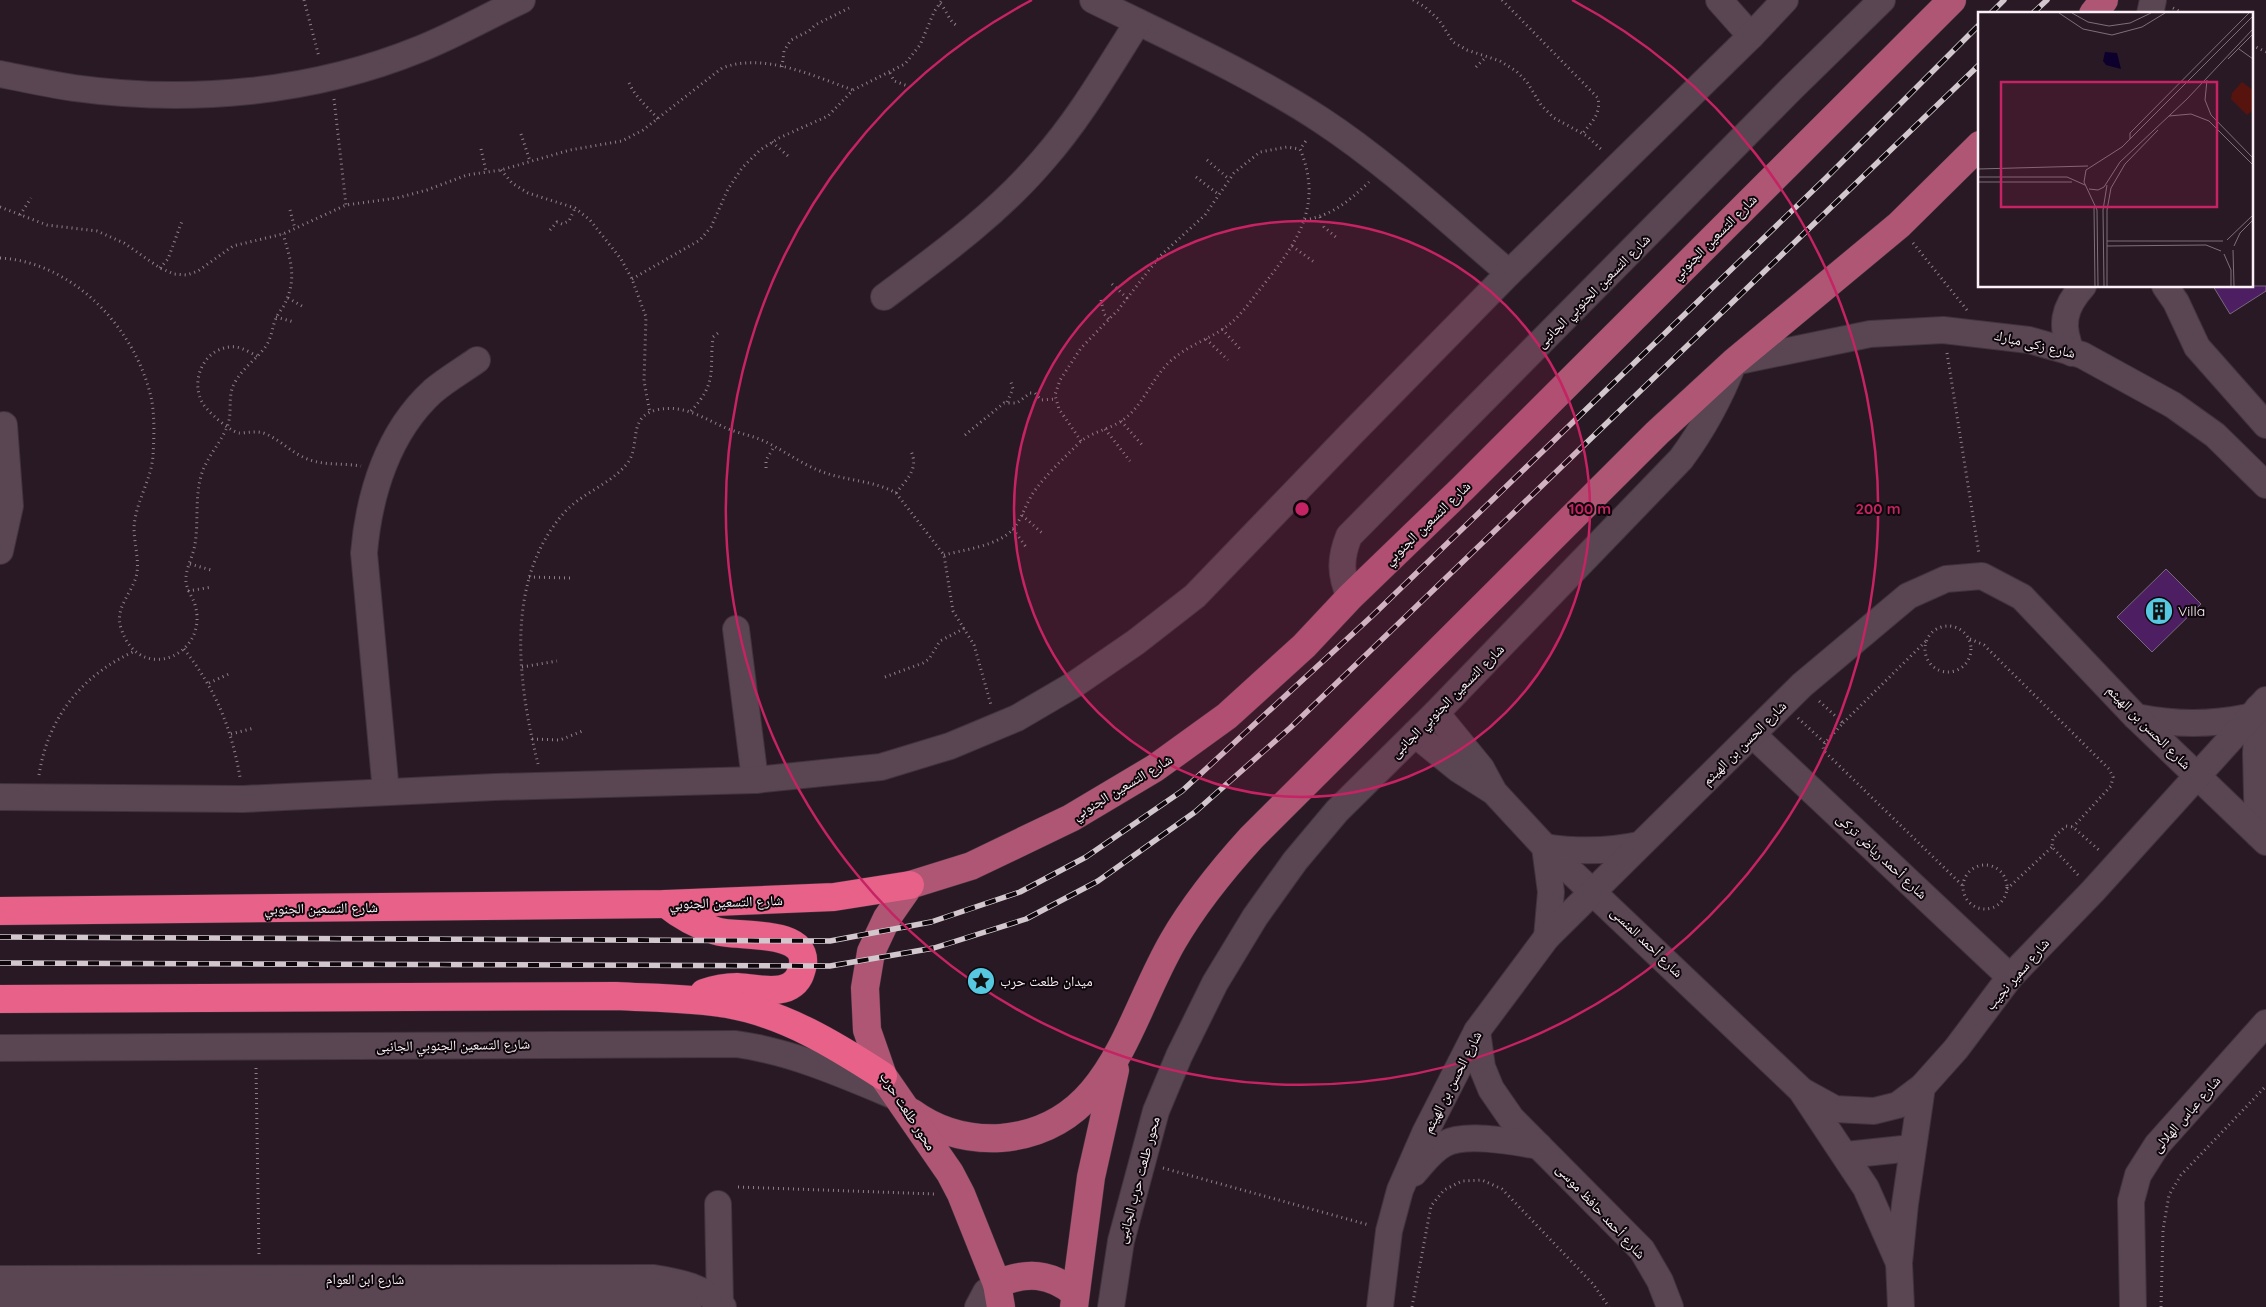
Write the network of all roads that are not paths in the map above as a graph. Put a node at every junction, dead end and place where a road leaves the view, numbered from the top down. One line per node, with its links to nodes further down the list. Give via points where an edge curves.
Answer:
1 (522, 0): 11 (street, via 420,49 328,79 290,86 241,92 130,93 75,88)
2 (1093, 0): 9 (street)
3 (1719, 0): 10 (street)
4 (1785, 0): 10 (street)
5 (1882, 0): 24 (street, شارع التسعين الجنوبي الجانبى, via 1349,536 1342,552 1341,568)
6 (1952, 0): 24 (main road, شارع التسعين الجنوبي)
7 (2104, 0): 8 (main road)
8 (2095, 12)
9 (1138, 22): 13 (street, via 1235,70 1322,120); 16 (street, via 1074,121 1010,196 974,229)
10 (1751, 36): 13 (street)
11 (0, 74)
12 (1978, 147): 19 (main road, via 1899,225)
13 (1509, 273): 32 (street, via 1195,596 1075,684 1017,718 950,746 881,766)
14 (2082, 288): 17 (street, via 2070,305 2063,325)
15 (2166, 288): 21 (street, via 2197,348)
16 (884, 297)
17 (2072, 353): 19 (street, شارع زكى مبارك, via 2029,340 1943,330 1870,334); 22 (street, شارع زكى مبارك, via 2082,355 2173,405 2215,435)
18 (477, 360): 33 (street, via 434,391 413,415 381,470 366,524 364,552)
19 (1734, 362): 27 (street, شارع التسعين الجنوبي الجانبى, via 1720,398 1681,459); 50 (main road, via 1615,474 1313,774 1220,873 1173,940)
20 (4, 425): 23 (street, via 10,506)
21 (2266, 425)
22 (2266, 485)
23 (0, 551)
24 (1350, 597): 39 (main road, شارع التسعين الجنوبي, via 1264,685 1220,722 1155,768 1071,818 999,854)
25 (736, 628): 32 (street)
26 (2258, 709): 28 (street, via 2221,723 2193,725); 31 (street, شارع سمير نجيب); 36 (street, via 2256,754)
27 (1436, 714): 29 (street, شارع التسعين الجنوبي الجانبى); 34 (street, شارع أحمد المنسى, via 1481,768)
28 (2136, 717): 30 (street, شارع الحسن بن الهيثم, via 2022,597 1982,576 1946,579 1908,596 1802,685); 31 (street, شارع الحسن بن الهيثم)
29 (1415, 734): 34 (street, شارع أحمد المنسى, via 1465,774); 51 (street, شارع التسعين الجنوبي الجانبى, via 1336,811 1295,861 1254,917 1220,974)
30 (1753, 735): 37 (street, شارع الحسن بن الهيثم); 44 (street, شارع أحمد رياض تركى)
31 (2197, 774): 36 (street, شارع الحسن بن الهيثم); 44 (street, شارع سمير نجيب)
32 (755, 780): 33 (street)
33 (386, 792): 35 (street, via 243,799)
34 (1494, 792): 38 (street, شارع أحمد المنسى)
35 (0, 797)
36 (2262, 838)
37 (1640, 845): 38 (street, via 1612,851); 40 (street, شارع الحسن بن الهيثم)
38 (1545, 847): 40 (street, شارع أحمد المنسى); 43 (street, via 1551,892)
39 (910, 885): 41 (highway, شارع التسعين الجنوبي, via 824,898); 54 (main road, محور طلعت حرب, via 878,934 867,970 864,1009 867,1030)
40 (1594, 892): 43 (street, شارع الحسن بن الهيثم); 53 (street, شارع أحمد المنسى)
41 (666, 904): 42 (highway, شارع التسعين الجنوبي); 46 (highway, via 699,925 717,932 781,937 795,944 803,959 801,975 790,986 774,989 725,988 703,993)
42 (0, 911)
43 (1547, 937): 48 (street, شارع الحسن بن الهيثم)
44 (2010, 977): 52 (street, شارع سمير نجيب, via 1956,1049)
45 (0, 999): 46 (highway, via 616,996)
46 (691, 1000): 54 (highway, via 728,1004 795,1025)
47 (2266, 1023): 77 (street, شارع عباس الهلالى, via 2157,1145 2138,1175 2132,1201)
48 (1477, 1031): 55 (street, شارع أحمد حافظ موسى, via 1482,1067 1491,1089 1511,1118); 58 (street, شارع الحسن بن الهيثم)
49 (0, 1048): 54 (street, شارع التسعين الجنوبي الجانبى, via 736,1044 811,1062)
50 (1121, 1049): 54 (main road, via 1109,1072 1082,1104 1049,1126 1031,1133 992,1139 972,1137 934,1126); 67 (main road, via 1091,1177)
51 (1179, 1056): 73 (street, محور طلعت حرب الجانبى, via 1156,1111 1142,1162 1121,1241)
52 (1922, 1086): 53 (street, شارع أحمد المنسى, via 1898,1105 1874,1111 1835,1108); 56 (street)
53 (1801, 1090): 57 (street, شارع أحمد المنسى)
54 (895, 1094): 64 (main road, محور طلعت حرب, via 961,1194)
55 (1540, 1146): 58 (street, via 1466,1139 1445,1143 1431,1153); 75 (street, شارع أحمد حافظ موسى, via 1642,1250)
56 (1912, 1148): 57 (street); 61 (street)
57 (1846, 1155): 61 (street, شارع أحمد المنسى, via 1866,1188)
58 (1400, 1190): 74 (street, شارع الحسن بن الهيثم, via 1389,1230)
59 (718, 1204): 60 (street)
60 (718, 1256): 65 (street); 71 (street)
61 (1899, 1264): 76 (street)
62 (0, 1279): 63 (street, شارع ابن العوام)
63 (273, 1291): 65 (street, شارع ابن العوام, via 654,1278 678,1281); 68 (street, شارع ابن العوام); 69 (street, شارع ابن العوام)
64 (999, 1295): 67 (main road, via 1013,1277 1029,1274 1062,1282); 72 (street, via 986,1292)
65 (690, 1297): 70 (street, شارع ابن العوام); 71 (street, شارع ابن العوام, via 702,1290)
66 (0, 1299): 68 (street, شارع ابن العوام)
67 (1075, 1300)
68 (201, 1302)
69 (426, 1302): 70 (street, شارع ابن العوام)
70 (525, 1302)
71 (722, 1306)
72 (978, 1307)
73 (1111, 1307)
74 (1380, 1307)
75 (1670, 1307)
76 (1901, 1307)
77 (2133, 1307)

